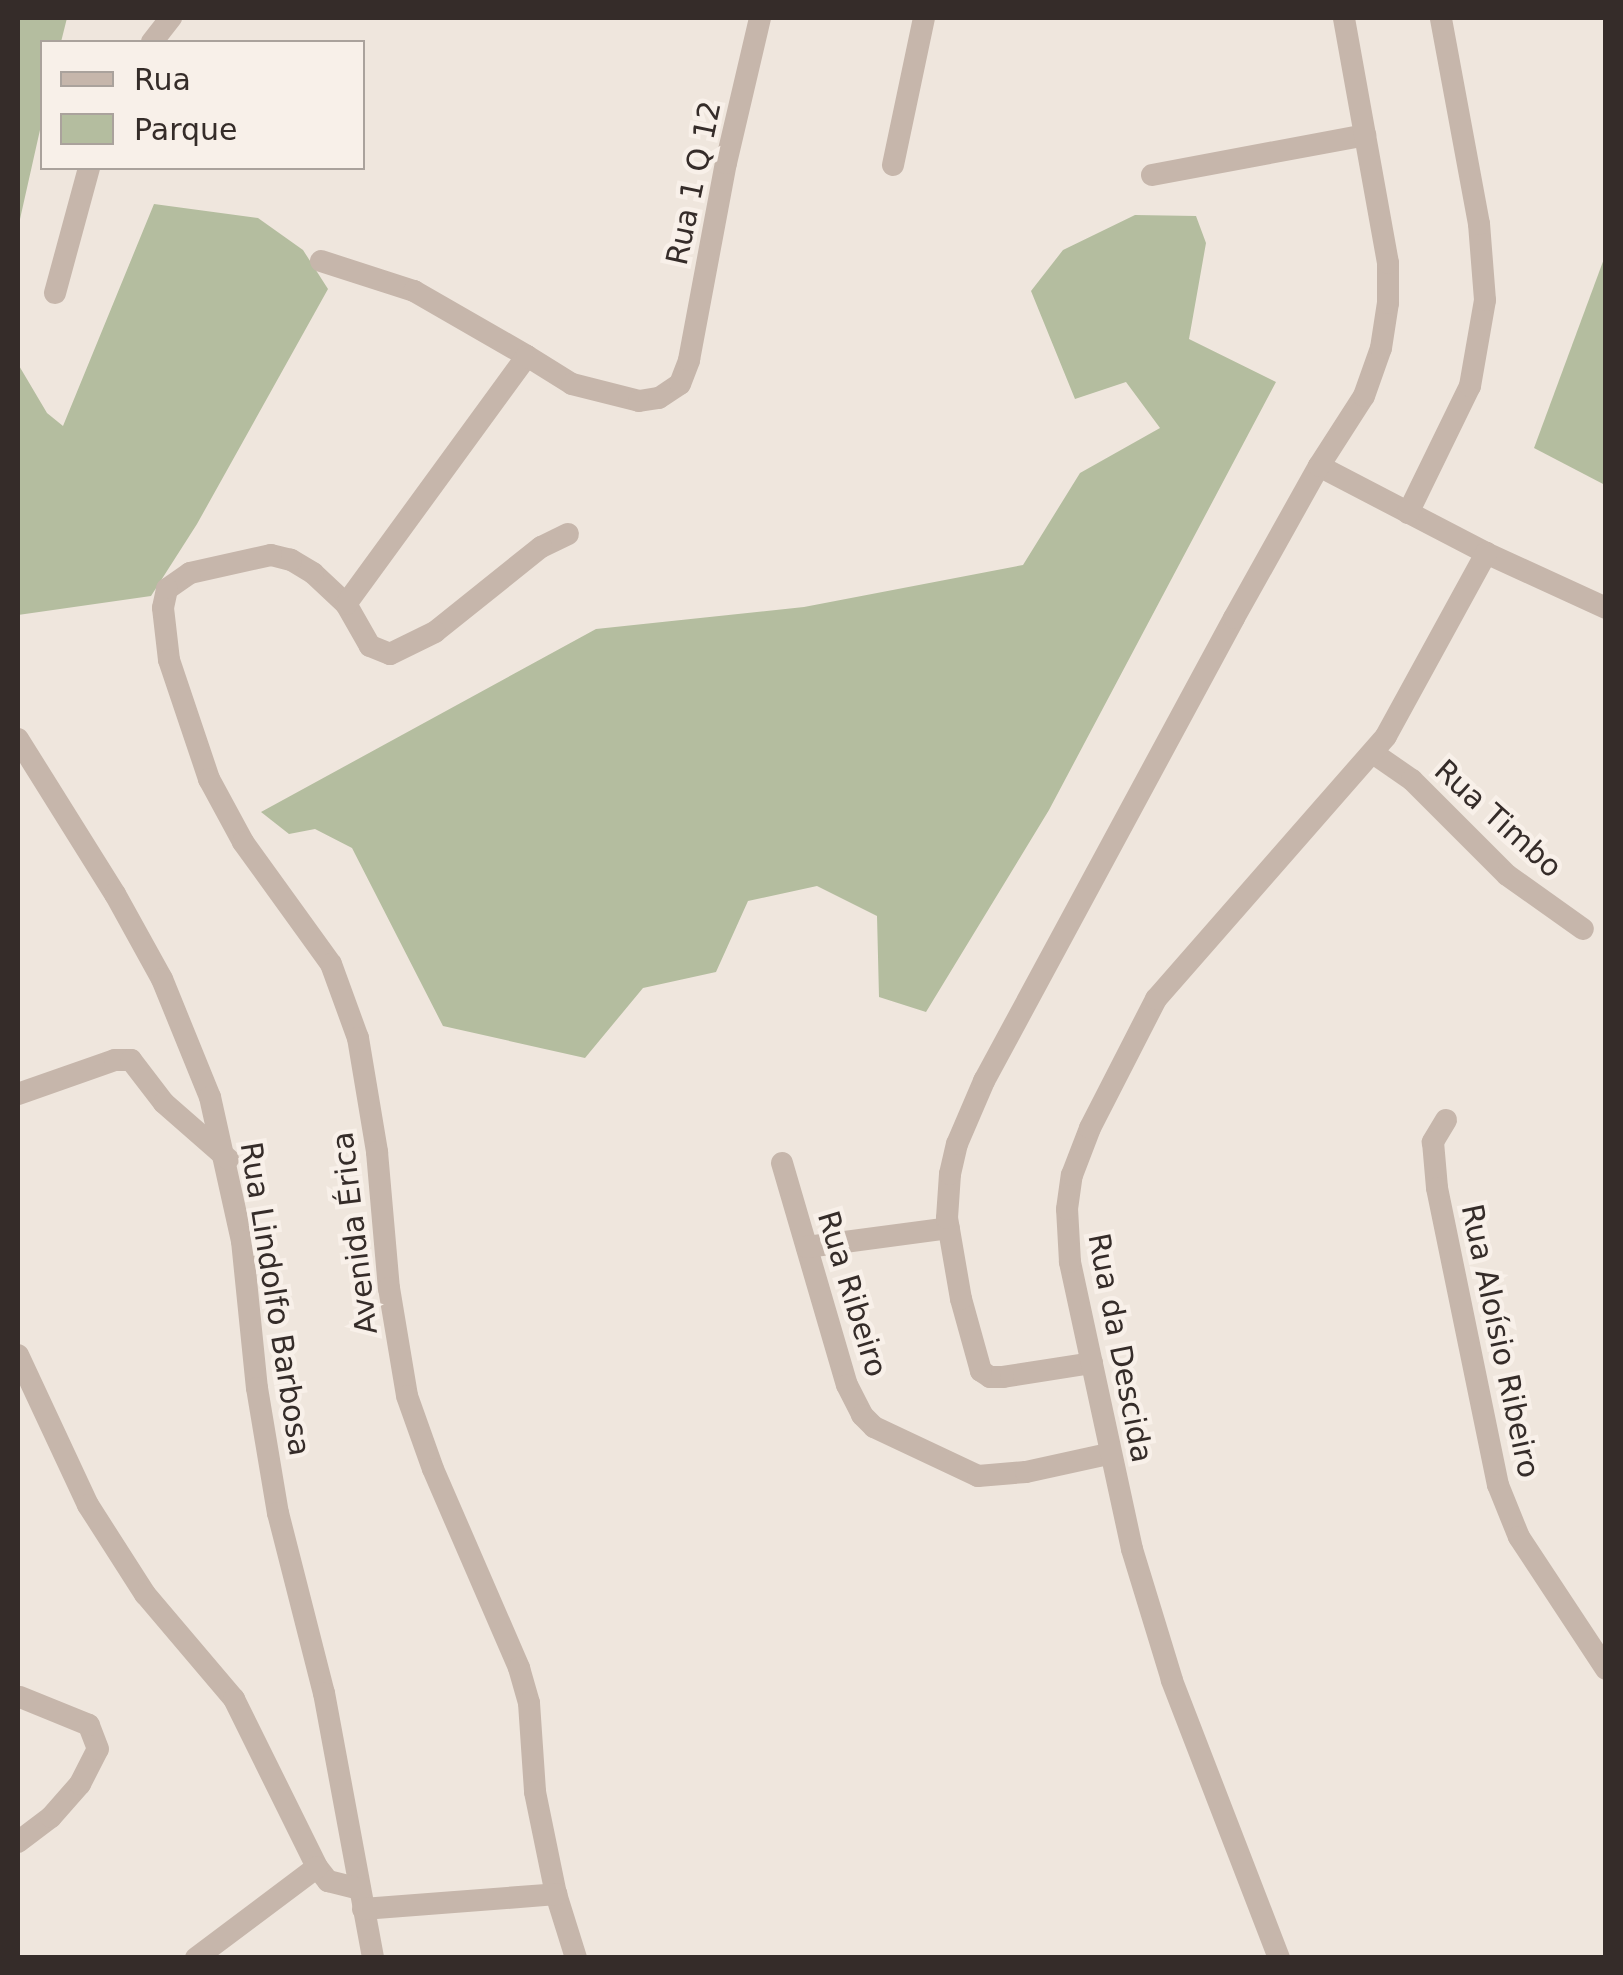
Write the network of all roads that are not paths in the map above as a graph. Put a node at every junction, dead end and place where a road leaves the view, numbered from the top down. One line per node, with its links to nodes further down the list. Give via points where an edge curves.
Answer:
1 (171, 18): 6 (street)
2 (760, 18): 13 (street, Rua 1 Q 12, via 689,360 672,392 639,401 572,384)
3 (924, 18): 8 (street)
4 (1344, 18): 7 (street)
5 (1440, 18): 15 (street, via 1479,224 1485,300 1470,386)
6 (154, 40)
7 (1365, 135): 10 (street); 14 (street, via 1388,263 1382,348 1364,396)
8 (893, 166)
9 (89, 170): 12 (street)
10 (1152, 175)
11 (321, 262): 13 (street, via 414,291)
12 (55, 293)
13 (527, 356): 18 (street)
14 (1318, 466): 15 (street); 27 (street, via 984,1081 958,1144 947,1196)
15 (1408, 513): 17 (street)
16 (568, 534): 18 (street, via 541,547 462,612 390,654 370,646)
17 (1486, 553): 19 (street); 21 (street, Rua da Descida)
18 (346, 604): 36 (street, Avenida Érica, via 312,573 272,555 190,573 167,589 169,660 209,780 330,964 358,1038 408,1396 520,1668)
19 (1606, 608)
20 (18, 738): 25 (street, Rua Lindolfo Barbosa, via 162,979)
21 (1373, 753): 22 (street, Rua Timbo, via 1412,780 1507,875); 30 (street, Rua da Descida, via 1156,999 1112,1080 1072,1175 1065,1236)
22 (1583, 928)
23 (18, 1094): 25 (street, via 131,1060 164,1103)
24 (1446, 1120): 32 (street, Rua Aloísio Ribeiro, via 1433,1142 1437,1188 1498,1485 1519,1537)
25 (228, 1159): 37 (street, Rua Lindolfo Barbosa, via 278,1513 324,1693)
26 (782, 1164): 28 (street, Rua Ribeiro)
27 (949, 1228): 28 (street); 30 (street, via 981,1370 1003,1377)
28 (807, 1247): 31 (street, Rua Ribeiro, via 854,1402 874,1427 978,1476)
29 (18, 1355): 35 (street, via 88,1505 145,1594 234,1699)
30 (1092, 1363): 31 (street, Rua da Descida)
31 (1108, 1454): 41 (street, Rua da Descida, via 1172,1680)
32 (1606, 1670)
33 (18, 1699): 34 (street, via 88,1726 98,1750 51,1818)
34 (18, 1842)
35 (317, 1867): 37 (street, via 328,1881); 38 (street)
36 (556, 1894): 37 (street); 40 (street)
37 (362, 1899): 39 (street, Rua Lindolfo Barbosa)
38 (196, 1958)
39 (372, 1958)
40 (576, 1958)
41 (1278, 1958)

